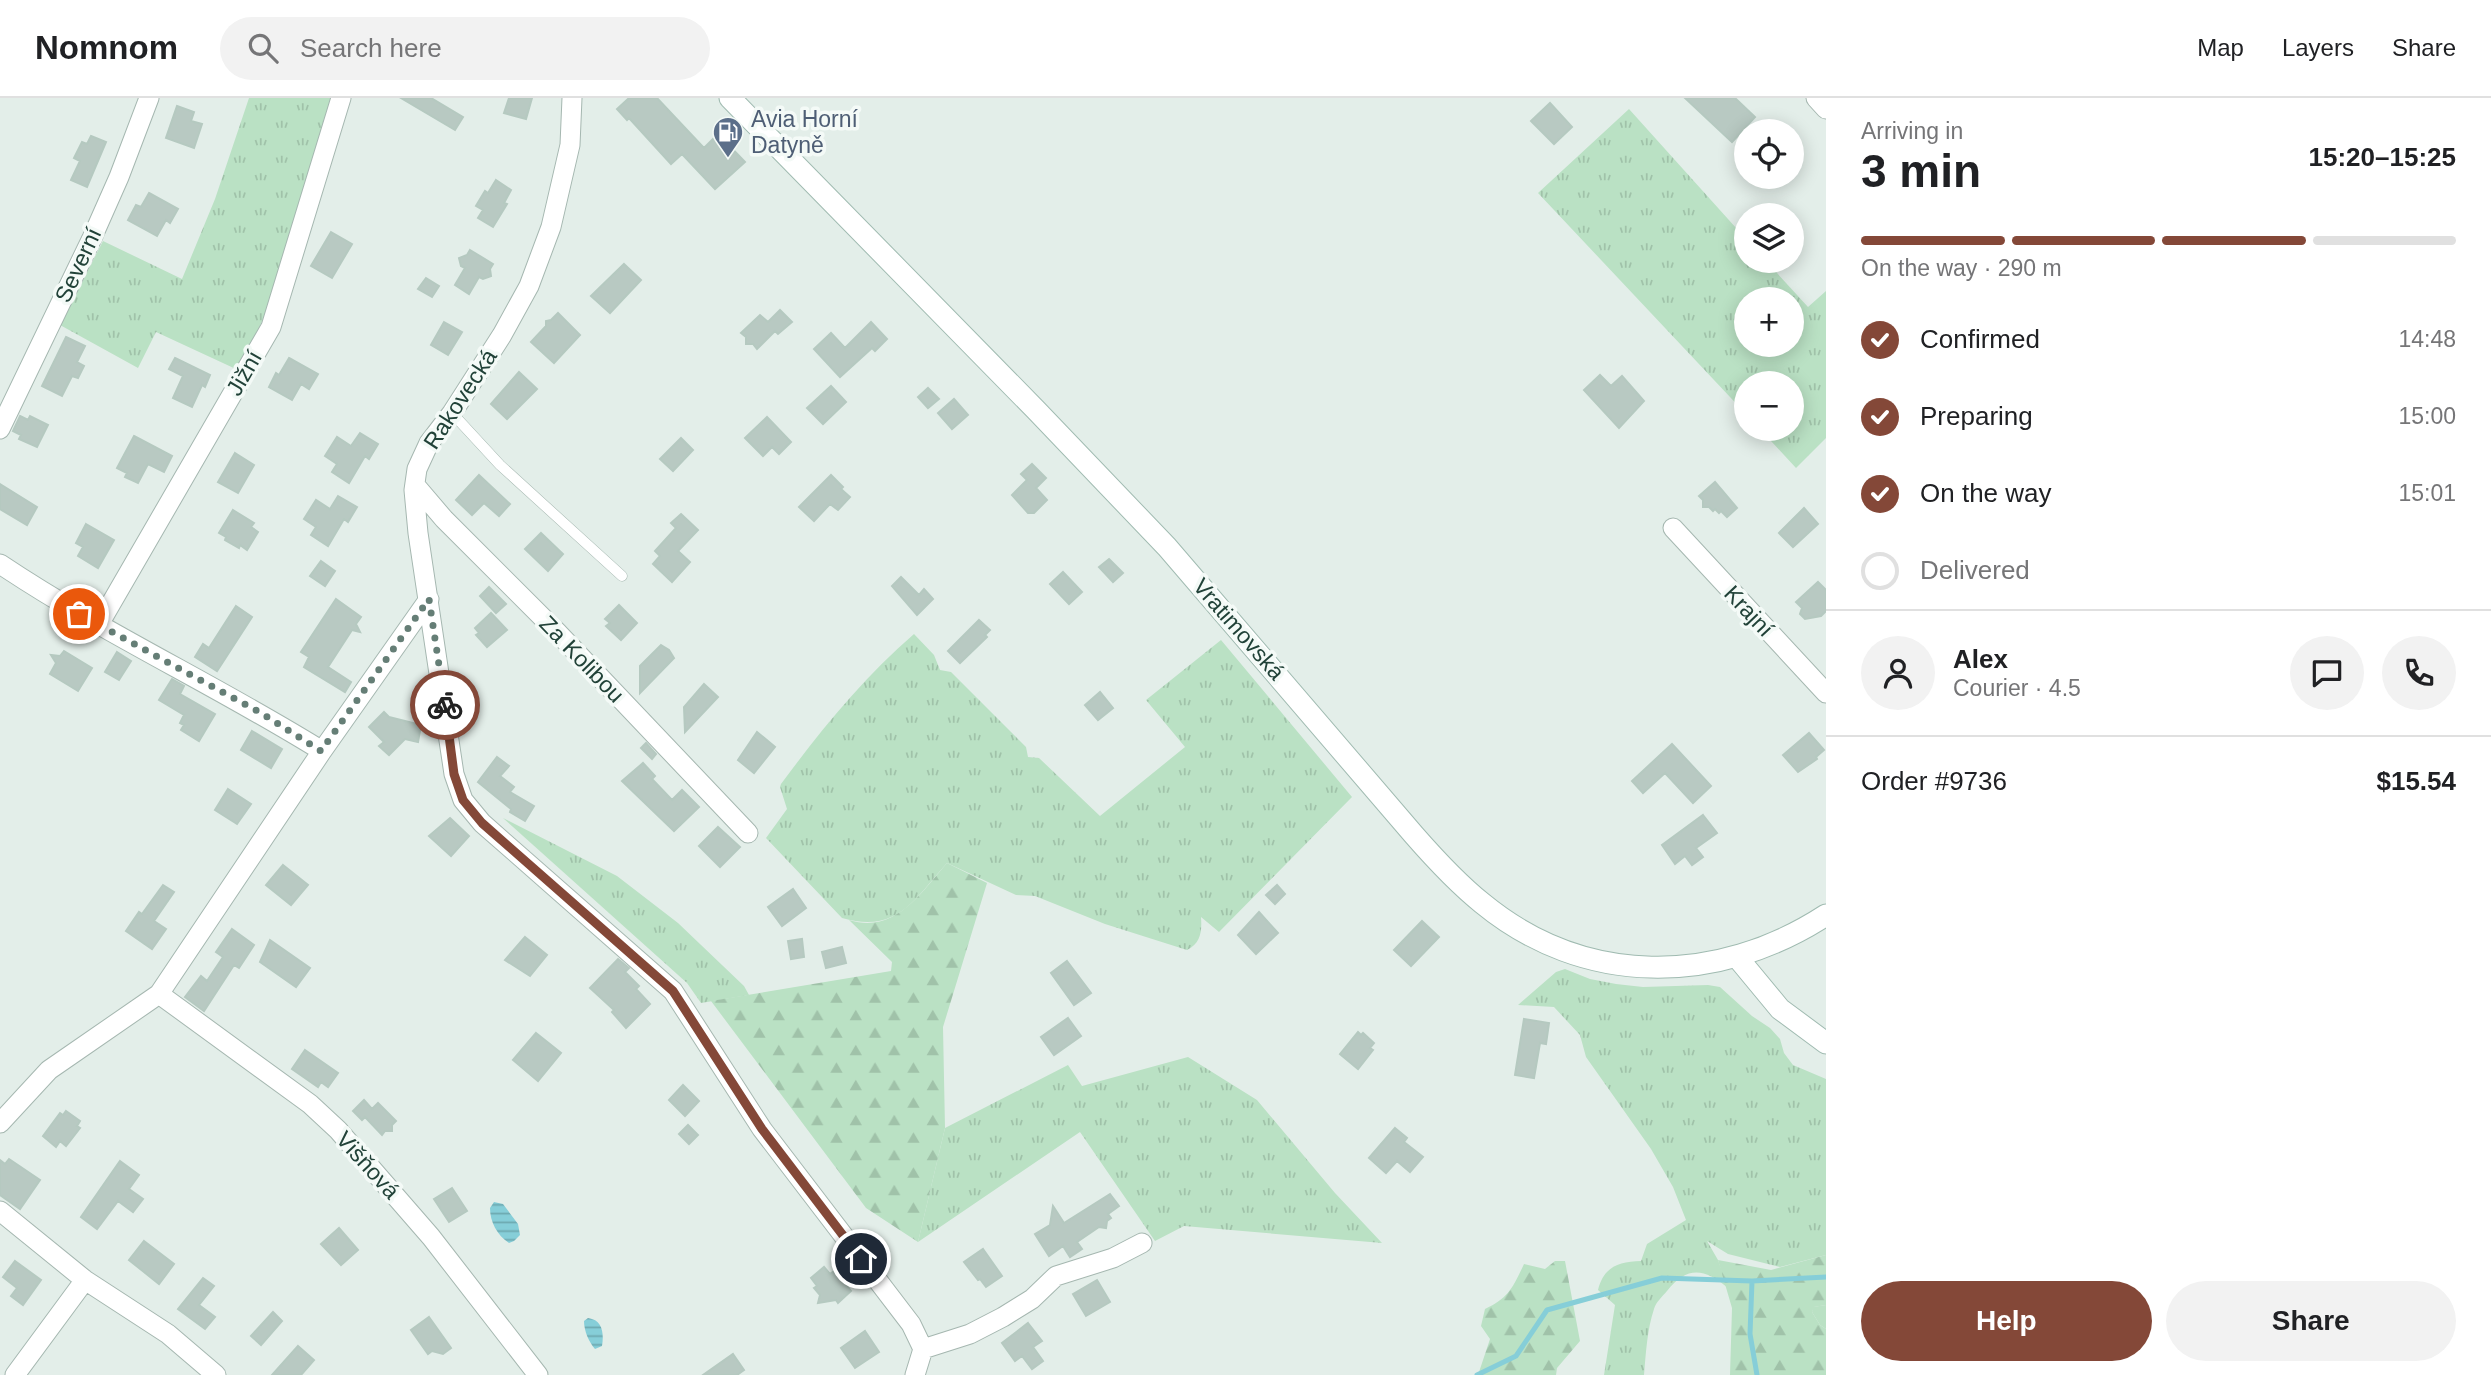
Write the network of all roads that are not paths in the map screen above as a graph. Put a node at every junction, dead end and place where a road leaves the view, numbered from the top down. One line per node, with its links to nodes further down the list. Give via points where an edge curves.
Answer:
1 (149, 98): 8 (street, Severní, via 108,201)
2 (341, 98): 14 (street, Jižní, via 271,327)
3 (572, 98): 7 (street, Rakovecká, via 570,145 551,226 529,286)
4 (730, 98): 19 (main road, Vratimovská, via 1167,547 1414,835 1483,904 1534,937 1602,963 1659,968)
5 (1816, 98): 6 (street)
6 (1826, 109)
7 (452, 413): 9 (street, Rakovecká, via 429,443); 12 (lane, via 500,465)
8 (0, 429)
9 (415, 485): 13 (street, Rakovecká); 17 (street, Za Kolibou)
10 (1673, 528): 15 (street, Krajní)
11 (0, 564): 14 (street)
12 (622, 576)
13 (429, 599): 16 (street); 26 (street, Rakovecká, via 454,774 463,800 482,823 673,991 762,1129 911,1324)
14 (98, 626): 16 (street, via 202,680)
15 (1826, 693)
16 (321, 751): 20 (street)
17 (748, 833)
18 (1826, 915): 19 (main road, Vratimovská, via 1800,932)
19 (1737, 957): 21 (main road, via 1780,1009)
20 (159, 994): 22 (street, via 49,1070); 29 (street, Višňová, via 310,1104 338,1130 431,1237)
21 (1826, 1042)
22 (0, 1123)
23 (0, 1211): 25 (street)
24 (1142, 1243): 26 (street, via 1113,1258 1056,1276 1032,1299 1003,1317 970,1334)
25 (85, 1280): 27 (street); 28 (street, via 167,1335)
26 (923, 1349): 30 (street)
27 (15, 1375)
28 (216, 1375)
29 (538, 1375)
30 (915, 1375)

